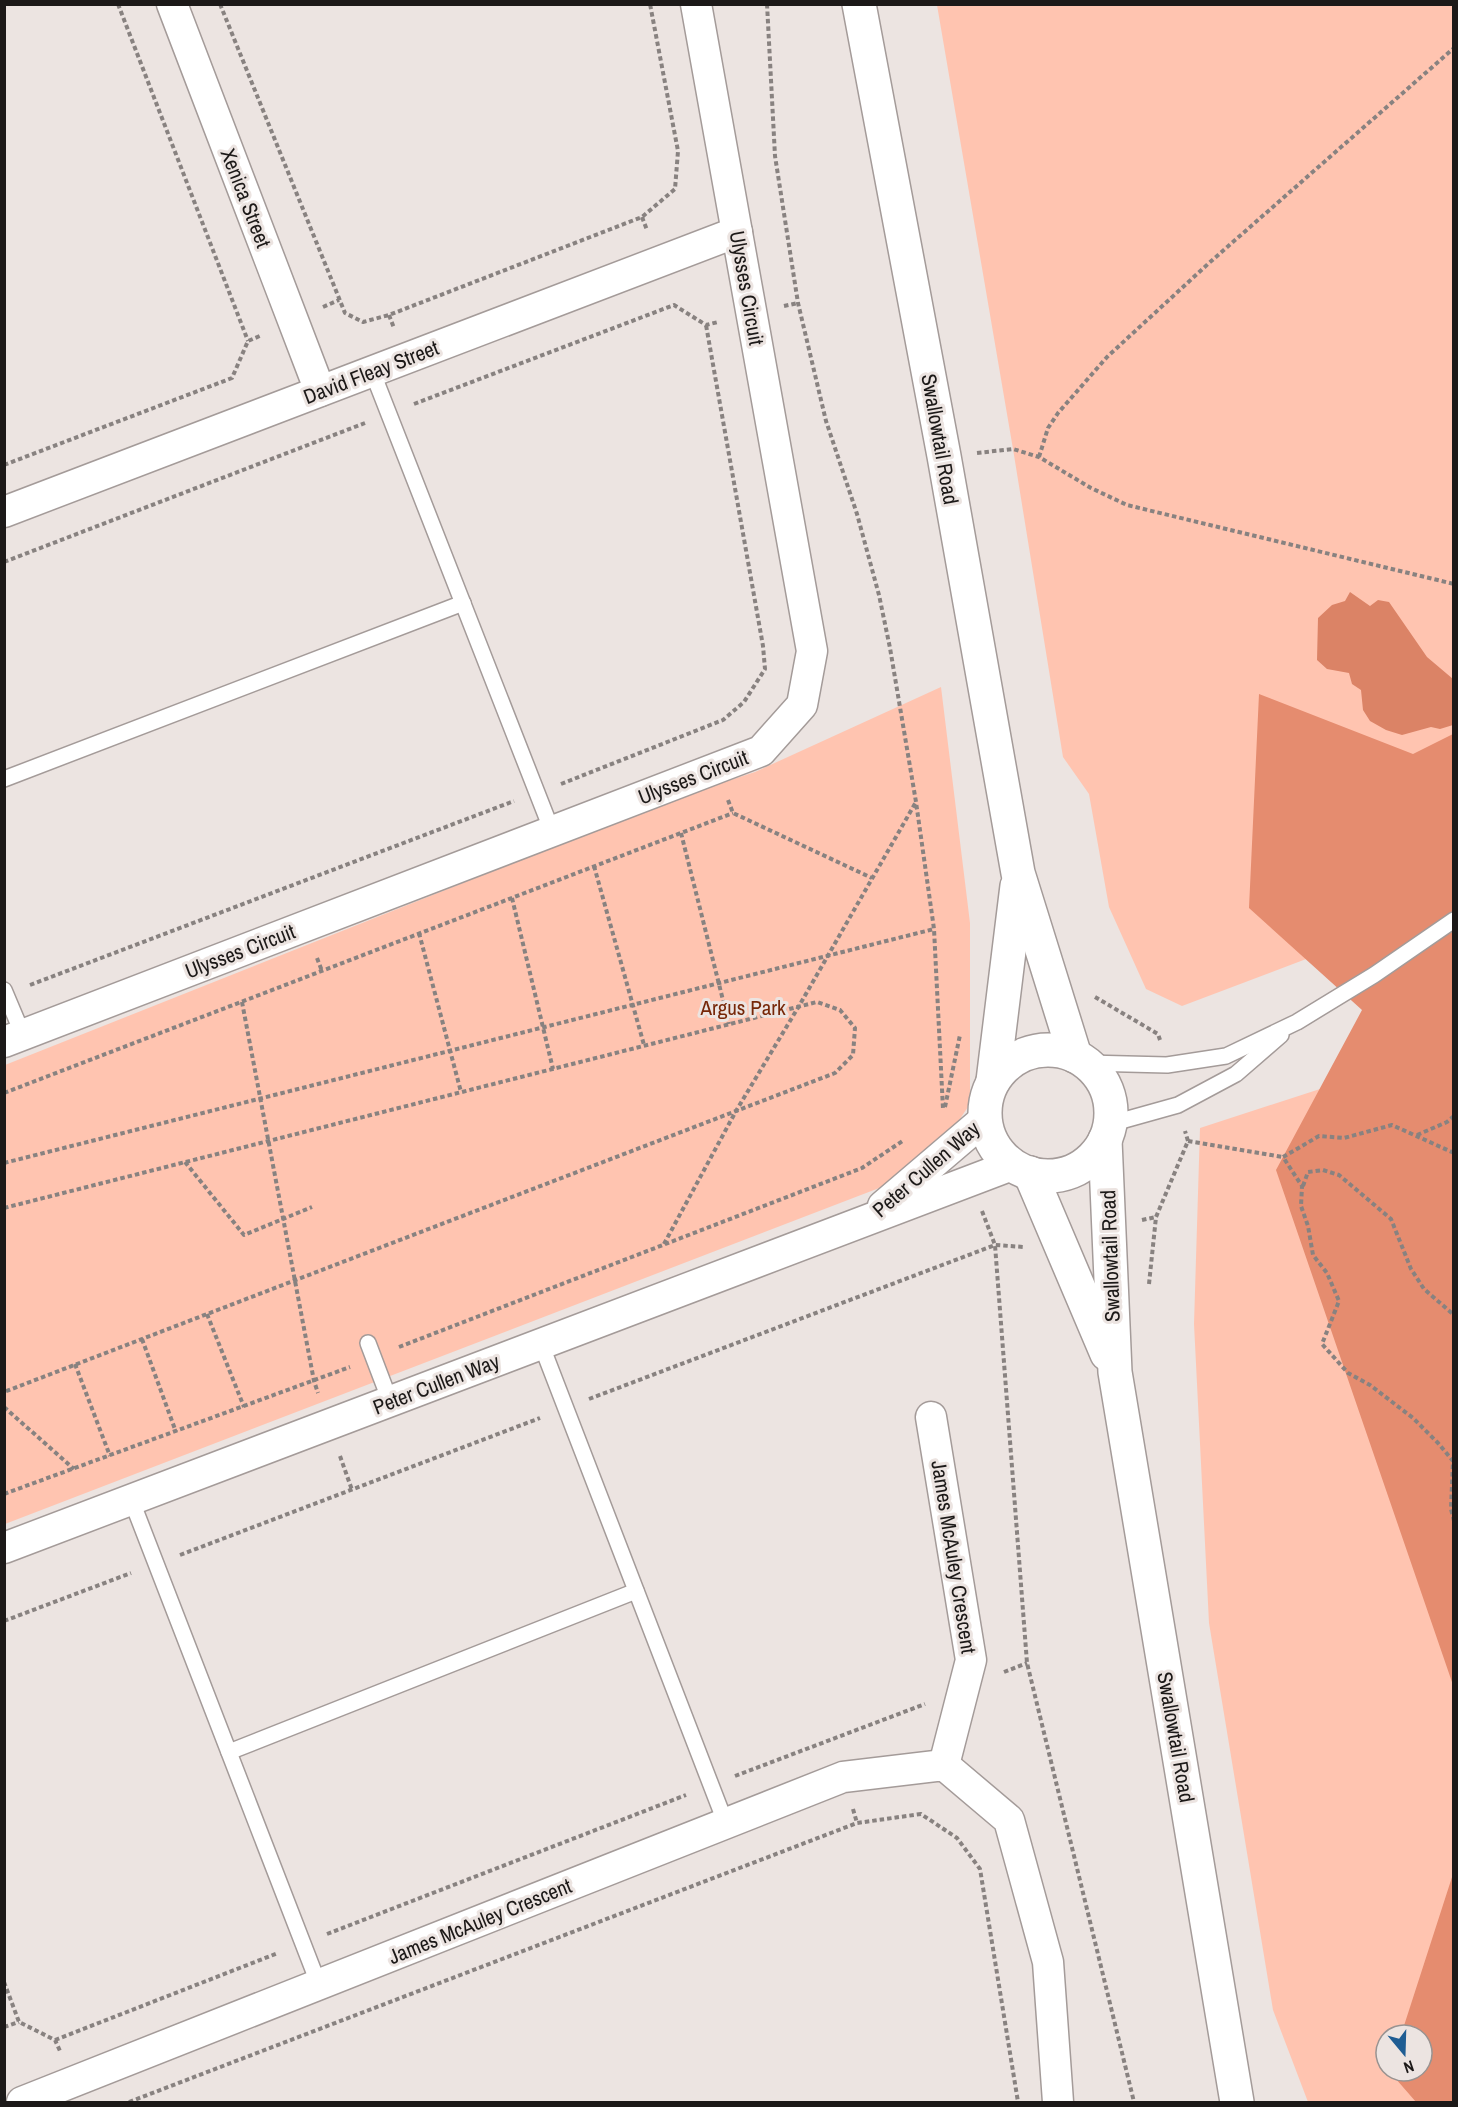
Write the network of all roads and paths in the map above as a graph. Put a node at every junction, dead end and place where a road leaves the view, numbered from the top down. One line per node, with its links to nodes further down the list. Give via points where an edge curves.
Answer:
1 (118, 4): 13 (path)
2 (172, 4): 11 (street, Xenica Street)
3 (220, 4): 10 (path)
4 (650, 4): 10 (path, via 678,151 675,189 642,217 389,315 363,322 345,313)
5 (696, 4): 9 (street, Ulysses Circuit)
6 (767, 4): 25 (path, via 775,156 798,303 826,421 879,595)
7 (859, 4): 17 (street, Swallowtail Road)
8 (1454, 48): 18 (path, via 1107,357 1058,413 1048,428)
9 (737, 231): 14 (street, David Fleay Street); 26 (street, Ulysses Circuit, via 812,651 802,705 761,751)
10 (339, 300): 11 (path)
11 (293, 321): 13 (path); 15 (street, Xenica Street)
12 (706, 325): 16 (path, via 674,305)
13 (248, 341): 19 (path, via 232,378)
14 (372, 371): 15 (street, David Fleay Street); 16 (lane)
15 (320, 391): 20 (street, David Fleay Street)
16 (389, 414): 21 (path); 23 (lane)
17 (944, 456): 18 (path, via 1013,449); 29 (street, Swallowtail Road)
18 (1039, 457): 22 (path, via 1127,505)
19 (4, 465)
20 (4, 512)
21 (4, 562)
22 (1454, 584)
23 (463, 603): 24 (lane); 26 (lane)
24 (4, 779)
25 (916, 802): 30 (path); 33 (path)
26 (552, 831): 45 (street, Ulysses Circuit)
27 (681, 832): 28 (path); 30 (path, via 734,813); 36 (path)
28 (594, 866): 31 (path); 39 (path)
29 (1018, 873): 48 (street, Swallowtail Road); 50 (street, Swallowtail Road)
30 (872, 878): 35 (path)
31 (512, 898): 34 (path); 43 (path)
32 (1454, 920): 41 (lane)
33 (934, 929): 35 (path); 44 (path, via 943,1117)
34 (419, 933): 38 (path); 47 (path)
35 (828, 956): 36 (path); 40 (path)
36 (719, 983): 39 (path); 42 (path)
37 (4, 990): 45 (lane)
38 (242, 1002): 52 (path); 53 (path)
39 (633, 1005): 43 (path); 46 (path)
40 (799, 1006): 42 (path); 54 (path); 54 (path, via 817,1002 840,1010 855,1028 853,1055 835,1073)
41 (1297, 1022): 48 (lane, via 1226,1056 1167,1065); 57 (lane, via 1236,1074 1178,1105)
42 (729, 1024): 46 (path)
43 (543, 1027): 47 (path); 49 (path)
44 (962, 1028)
45 (14, 1039)
46 (644, 1046): 49 (path)
47 (450, 1051): 51 (path); 53 (path)
48 (1081, 1060): 50 (street, via 1060,1051 1029,1053 1015,1059); 57 (street, Swallowtail Road, via 1099,1076 1107,1091)
49 (553, 1069): 51 (path)
50 (993, 1081): 56 (street, Swallowtail Road)
51 (461, 1092): 60 (path)
52 (4, 1093)
53 (261, 1099): 60 (path); 65 (path)
54 (736, 1111): 72 (path); 75 (path)
55 (1454, 1116): 59 (path)
56 (985, 1119): 66 (street, Swallowtail Road, via 993,1145 1001,1156); 71 (street, Peter Cullen Way)
57 (1107, 1132): 66 (street, Swallowtail Road, via 1095,1155 1065,1173 1047,1176); 82 (street, Swallowtail Road)
58 (913, 1134): 72 (path, via 862,1168)
59 (1417, 1135): 62 (path); 63 (path, via 1392,1125 1344,1138 1320,1136)
60 (269, 1141): 64 (path); 70 (path)
61 (1188, 1141): 63 (path)
62 (1454, 1153)
63 (1283, 1157): 67 (path)
64 (185, 1162): 69 (path); 70 (path, via 244,1235)
65 (4, 1163)
66 (1021, 1169): 71 (street, Peter Cullen Way); 82 (street, Swallowtail Road)
67 (1302, 1186): 77 (path, via 1308,1172 1323,1170 1339,1175 1391,1219 1411,1269 1424,1289); 95 (path, via 1301,1206 1313,1255 1327,1273 1339,1301 1322,1344 1348,1374 1370,1385 1413,1418 1453,1461 1450,1509)
68 (312, 1207): 70 (path)
69 (4, 1208)
70 (283, 1219): 75 (path)
71 (867, 1220): 79 (street, Peter Cullen Way)
72 (664, 1244): 80 (path)
73 (995, 1245): 74 (path); 88 (path); 100 (path)
74 (1032, 1248)
75 (295, 1280): 76 (path); 83 (path)
76 (207, 1314): 78 (path); 87 (path)
77 (1454, 1315)
78 (142, 1339): 81 (path); 90 (path)
79 (541, 1344): 85 (street, Peter Cullen Way); 88 (lane)
80 (371, 1350): 83 (path); 85 (lane)
81 (75, 1365): 84 (path); 91 (path)
82 (1115, 1372): 116 (street, Swallowtail Road)
83 (314, 1381): 87 (path)
84 (4, 1392)
85 (390, 1401): 94 (street, Peter Cullen Way)
86 (4, 1407): 92 (path)
87 (243, 1407): 90 (path)
88 (566, 1408): 97 (path); 98 (lane)
89 (932, 1417): 101 (street, James McAuley Crescent, via 971,1660)
90 (176, 1432): 91 (path)
91 (110, 1456): 92 (path)
92 (74, 1469): 93 (path)
93 (4, 1494)
94 (131, 1499): 96 (street, Peter Cullen Way); 97 (lane)
95 (1454, 1521)
96 (4, 1548)
97 (156, 1563): 99 (path); 102 (lane)
98 (636, 1591): 102 (lane); 104 (lane)
99 (4, 1621)
100 (1027, 1663): 101 (path); 115 (path)
101 (964, 1689): 103 (street, James McAuley Crescent); 104 (path)
102 (229, 1752): 106 (lane)
103 (944, 1765): 105 (street, James McAuley Crescent, via 843,1778); 114 (street, via 1009,1820 1047,1962)
104 (711, 1785): 105 (lane); 106 (path)
105 (726, 1824): 108 (street, James McAuley Crescent)
106 (302, 1943): 108 (lane); 109 (path, via 55,2040)
107 (4, 1982): 109 (path)
108 (319, 1985): 111 (street, James McAuley Crescent)
109 (19, 2022): 110 (path)
110 (4, 2027)
111 (22, 2103)
112 (129, 2103): 113 (path, via 857,1823 921,1814 957,1838 980,1869)
113 (1018, 2103)
114 (1058, 2103)
115 (1134, 2103)
116 (1238, 2103)

